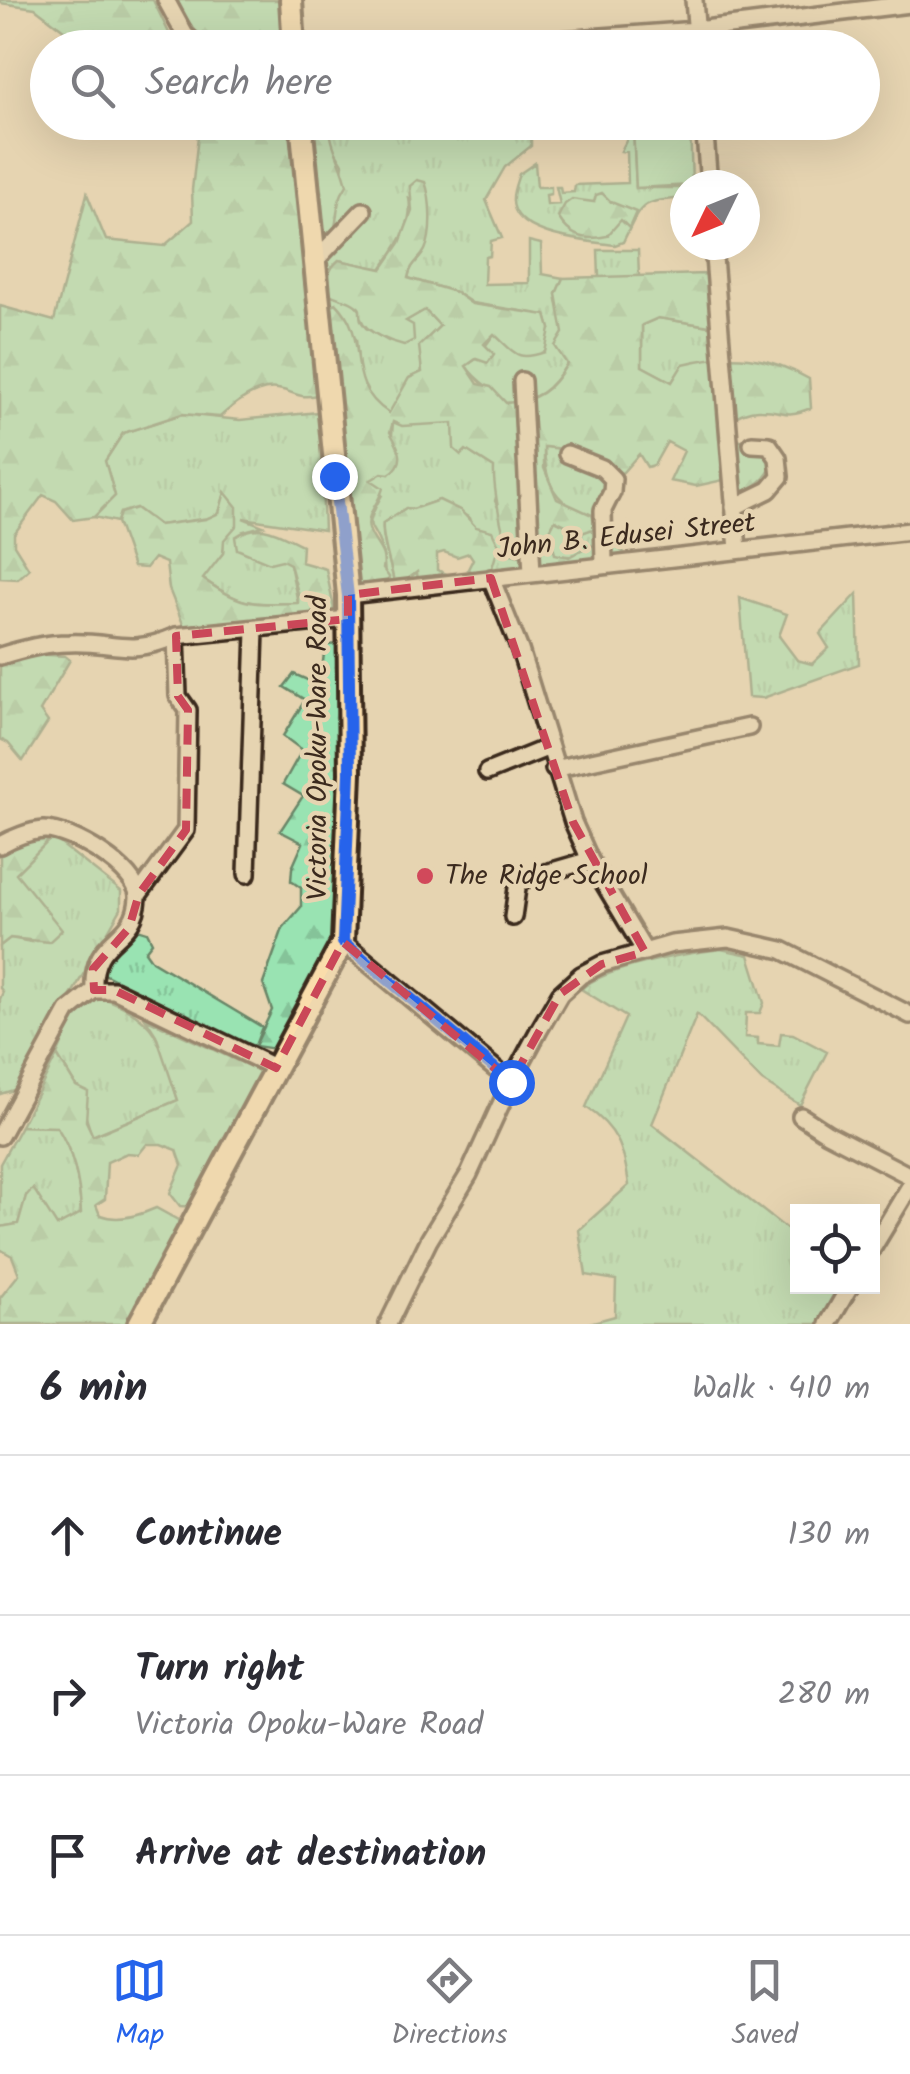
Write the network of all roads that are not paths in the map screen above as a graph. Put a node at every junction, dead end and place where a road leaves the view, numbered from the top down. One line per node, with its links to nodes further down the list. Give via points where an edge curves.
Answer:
1 (166, 0): 5 (street)
2 (291, 0): 6 (main road)
3 (694, 0): 7 (street)
4 (910, 4): 7 (street)
5 (182, 30)
6 (293, 30)
7 (696, 30)
8 (303, 140): 13 (main road, Victoria Opoku-Ware Road)
9 (705, 140): 10 (street)
10 (707, 170)
11 (364, 211): 13 (street)
12 (714, 260): 17 (street)
13 (314, 262): 23 (main road, Victoria Opoku-Ware Road)
14 (522, 380): 21 (street)
15 (752, 444): 17 (street, via 769,445 780,477)
16 (567, 454): 20 (street, via 613,478 604,510)
17 (734, 507): 19 (street)
18 (910, 531): 19 (street, John B. Edusei Street)
19 (738, 550): 20 (street, John B. Edusei Street)
20 (604, 565): 21 (street, John B. Edusei Street)
21 (532, 573): 22 (street, John B. Edusei Street)
22 (491, 578): 23 (street, John B. Edusei Street); 29 (street, via 540,710)
23 (348, 596): 24 (main road, Victoria Opoku-Ware Road)
24 (348, 619): 25 (street); 37 (main road, Victoria Opoku-Ware Road)
25 (255, 630): 26 (street); 34 (street)
26 (176, 636): 27 (street, via 150,648 71,642); 35 (street, via 178,696 188,710 186,830)
27 (0, 656)
28 (749, 726): 30 (street)
29 (547, 748): 30 (street); 31 (street)
30 (554, 769): 33 (street)
31 (487, 772)
32 (0, 845): 35 (street, via 45,830 63,833 109,858 132,877)
33 (590, 860): 36 (street, via 518,881); 38 (street)
34 (247, 874)
35 (139, 894): 39 (street, via 129,928 108,942 93,969)
36 (512, 917)
37 (343, 942): 41 (main road, Victoria Opoku-Ware Road); 42 (street)
38 (645, 952): 40 (street, via 728,938 782,950); 42 (street, via 602,964 560,994)
39 (94, 990): 41 (street, via 114,990); 44 (street, via 68,1010)
40 (910, 1015)
41 (276, 1068): 48 (main road, Victoria Opoku-Ware Road)
42 (511, 1082): 49 (street)
43 (801, 1116): 45 (street)
44 (0, 1136)
45 (910, 1185): 46 (street)
46 (880, 1236)
47 (845, 1294): 50 (street)
48 (139, 1324)
49 (388, 1324)
50 (828, 1324)

